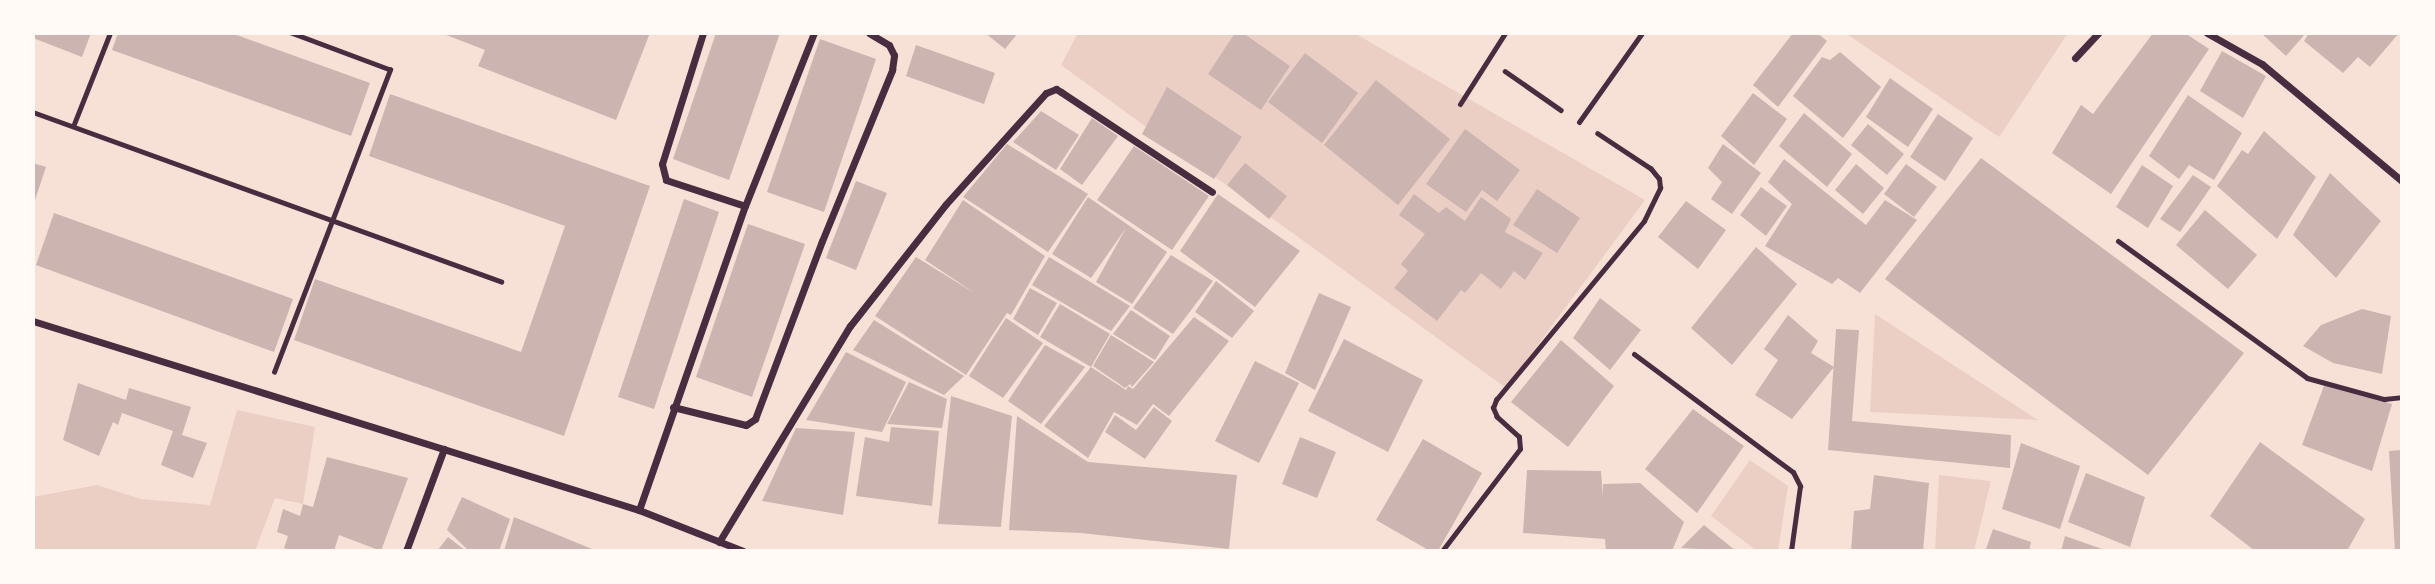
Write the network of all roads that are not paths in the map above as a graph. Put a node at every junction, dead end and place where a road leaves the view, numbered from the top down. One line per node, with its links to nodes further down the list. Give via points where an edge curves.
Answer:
1 (703, 33): 13 (street, via 662,164 666,180)
2 (814, 33): 13 (street)
3 (869, 33): 18 (street, via 889,45 894,55 892,70 755,419 747,425)
4 (1505, 33): 9 (lane)
5 (1642, 33): 10 (lane)
6 (2098, 33): 8 (street)
7 (2207, 33): 11 (street, via 2262,64)
8 (2074, 58)
9 (1462, 102)
10 (1579, 122)
11 (2402, 181)
12 (1212, 192): 21 (street, via 1062,92 1045,93 946,204 850,326)
13 (745, 206): 18 (street)
14 (2118, 241): 17 (lane, via 2307,378 2384,399)
15 (33, 321): 19 (street)
16 (1634, 354): 24 (lane, via 1793,472 1800,486)
17 (2402, 397)
18 (673, 407): 20 (street)
19 (444, 449): 20 (street); 22 (street)
20 (639, 510): 21 (street)
21 (719, 542): 23 (street)
22 (406, 551)
23 (743, 551)
24 (1791, 551)

